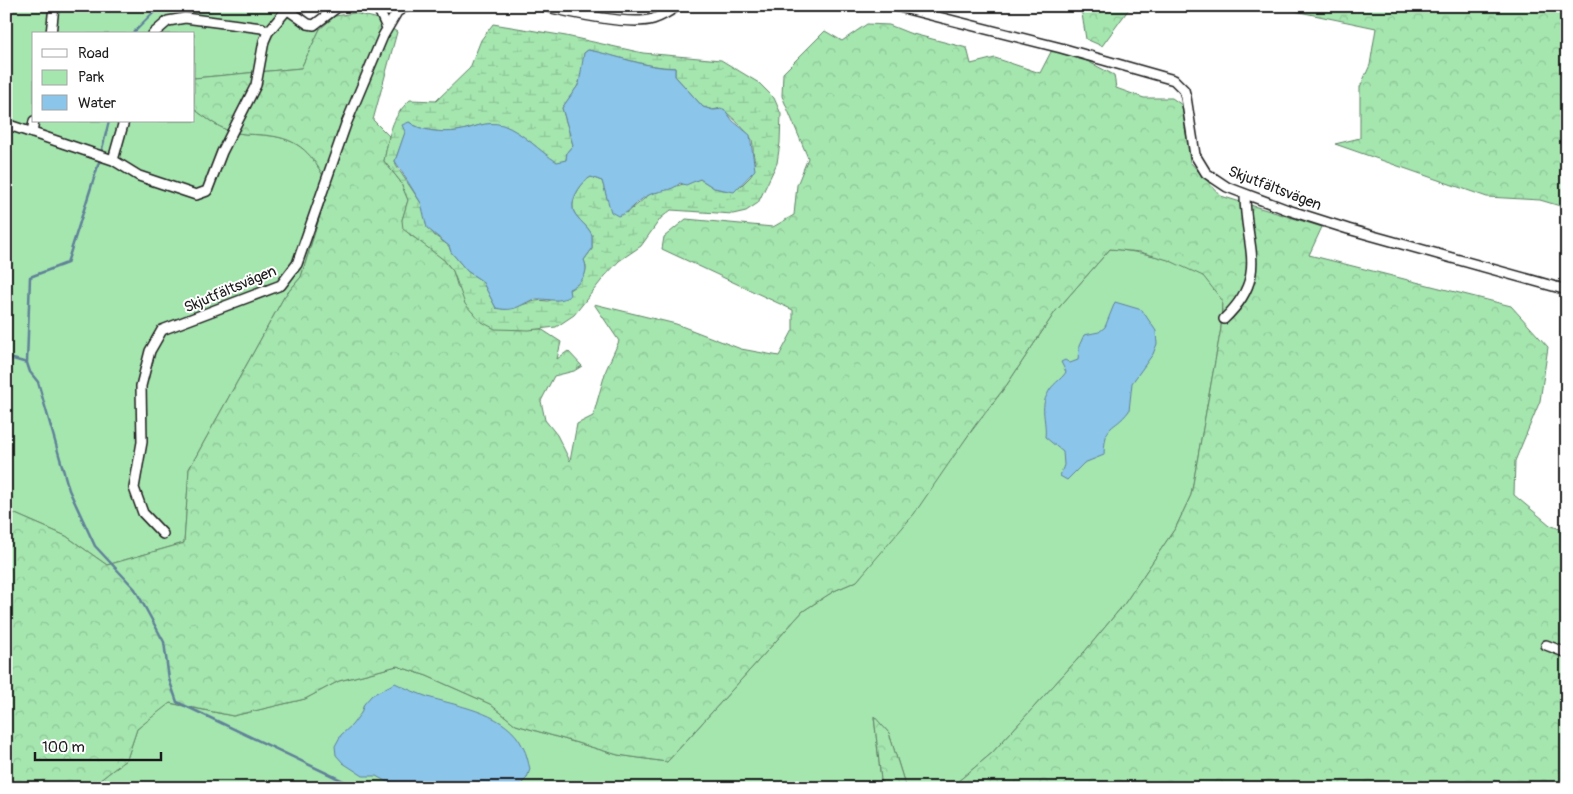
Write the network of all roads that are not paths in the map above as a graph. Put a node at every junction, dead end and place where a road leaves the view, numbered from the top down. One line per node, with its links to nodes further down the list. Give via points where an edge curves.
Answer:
1 (54, 6): 10 (street)
2 (339, 6): 8 (street, via 314,25 308,24)
3 (369, 6): 9 (street, via 379,10)
4 (406, 6): 9 (street, Skjutfältsvägen, via 397,12)
5 (542, 6): 6 (street, via 636,20 652,19)
6 (677, 6)
7 (895, 6): 18 (street, Skjutfältsvägen, via 1174,80 1184,90 1193,146 1203,170 1226,187)
8 (289, 8): 12 (street)
9 (387, 28): 21 (street, Skjutfältsvägen, via 346,124 297,264 287,280 262,293 162,330 156,337 141,386 142,442 134,488 143,513)
10 (51, 32)
11 (155, 32): 12 (street, via 168,21 185,18 262,28)
12 (268, 32): 17 (street, via 256,85 222,152 207,191 196,195 139,176)
13 (34, 122): 16 (street)
14 (124, 122): 17 (street)
15 (6, 124): 16 (street)
16 (32, 133): 17 (street)
17 (113, 160)
18 (1245, 195): 19 (street, Skjutfältsvägen, via 1358,232); 20 (street, via 1245,220 1253,270 1247,291)
19 (1567, 290)
20 (1224, 319)
21 (163, 534)
22 (1546, 645): 23 (street)
23 (1567, 653)

